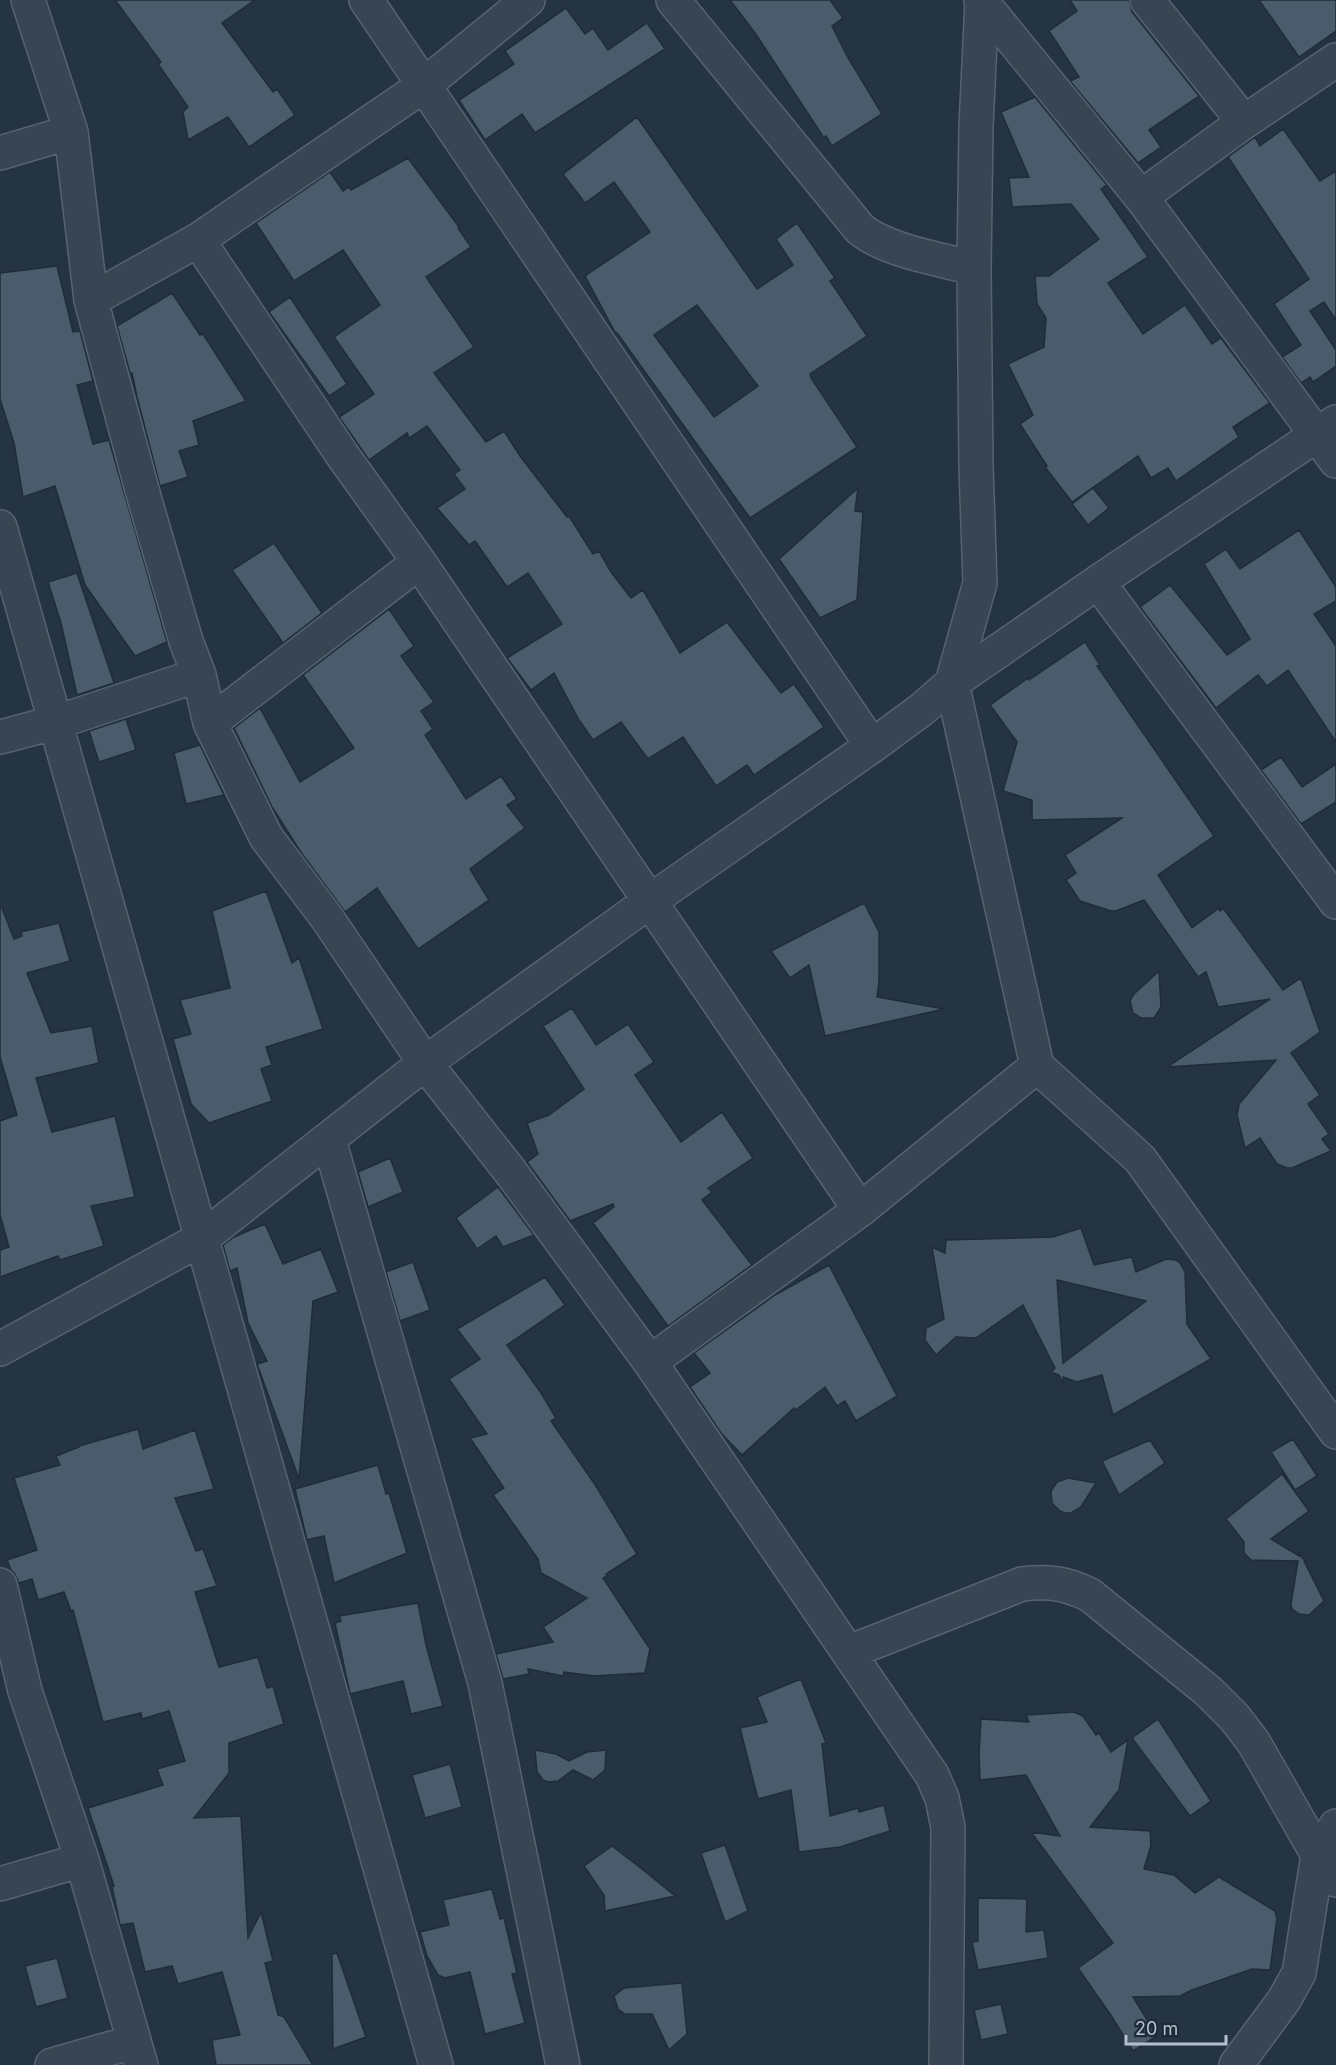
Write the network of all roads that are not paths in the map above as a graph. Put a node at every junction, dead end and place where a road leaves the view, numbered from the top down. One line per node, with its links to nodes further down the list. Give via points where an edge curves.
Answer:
1 (28, 0): 10 (street)
2 (366, 0): 8 (street)
3 (528, 0): 8 (street)
4 (673, 0): 14 (street, via 860,229 885,244)
5 (1148, 0): 9 (street)
6 (981, 1): 12 (street); 14 (street)
7 (1336, 60): 9 (street)
8 (423, 86): 13 (street); 25 (street)
9 (1244, 122): 12 (street)
10 (71, 132): 11 (street); 15 (street)
11 (0, 153)
12 (1142, 197): 16 (street)
13 (198, 240): 15 (street); 18 (street, via 343,456)
14 (974, 268): 21 (street, via 980,583)
15 (91, 300): 20 (street, via 144,497)
16 (1330, 439): 19 (street)
17 (0, 527): 22 (street)
18 (420, 562): 23 (street); 26 (street)
19 (1098, 582): 21 (street); 27 (street)
20 (199, 675): 22 (street); 23 (street)
21 (952, 683): 25 (street); 29 (street)
22 (57, 722): 24 (street); 32 (street)
23 (210, 723): 28 (street, via 266,837 327,918)
24 (0, 737)
25 (872, 746): 26 (street)
26 (650, 901): 28 (street); 31 (street)
27 (1336, 902)
28 (425, 1063): 30 (street); 34 (street)
29 (1037, 1066): 31 (street); 35 (street, via 1140,1159)
30 (329, 1140): 32 (street); 46 (street, via 485,1683)
31 (860, 1210): 34 (street)
32 (201, 1239): 33 (street); 45 (street)
33 (0, 1349)
34 (650, 1362): 37 (street)
35 (1336, 1432)
36 (0, 1585): 38 (street)
37 (849, 1652): 41 (street, via 1022,1584 1070,1586 1099,1603 1208,1691 1235,1718 1254,1743); 47 (street, via 922,1759 942,1798 948,1827)
38 (13, 1694): 40 (street)
39 (1336, 1826): 41 (street)
40 (82, 1860): 42 (street); 43 (street)
41 (1327, 1868): 48 (street, via 1299,1973)
42 (0, 1884)
43 (137, 2054): 44 (street)
44 (52, 2065)
45 (436, 2065)
46 (563, 2065)
47 (946, 2065)
48 (1236, 2065)

